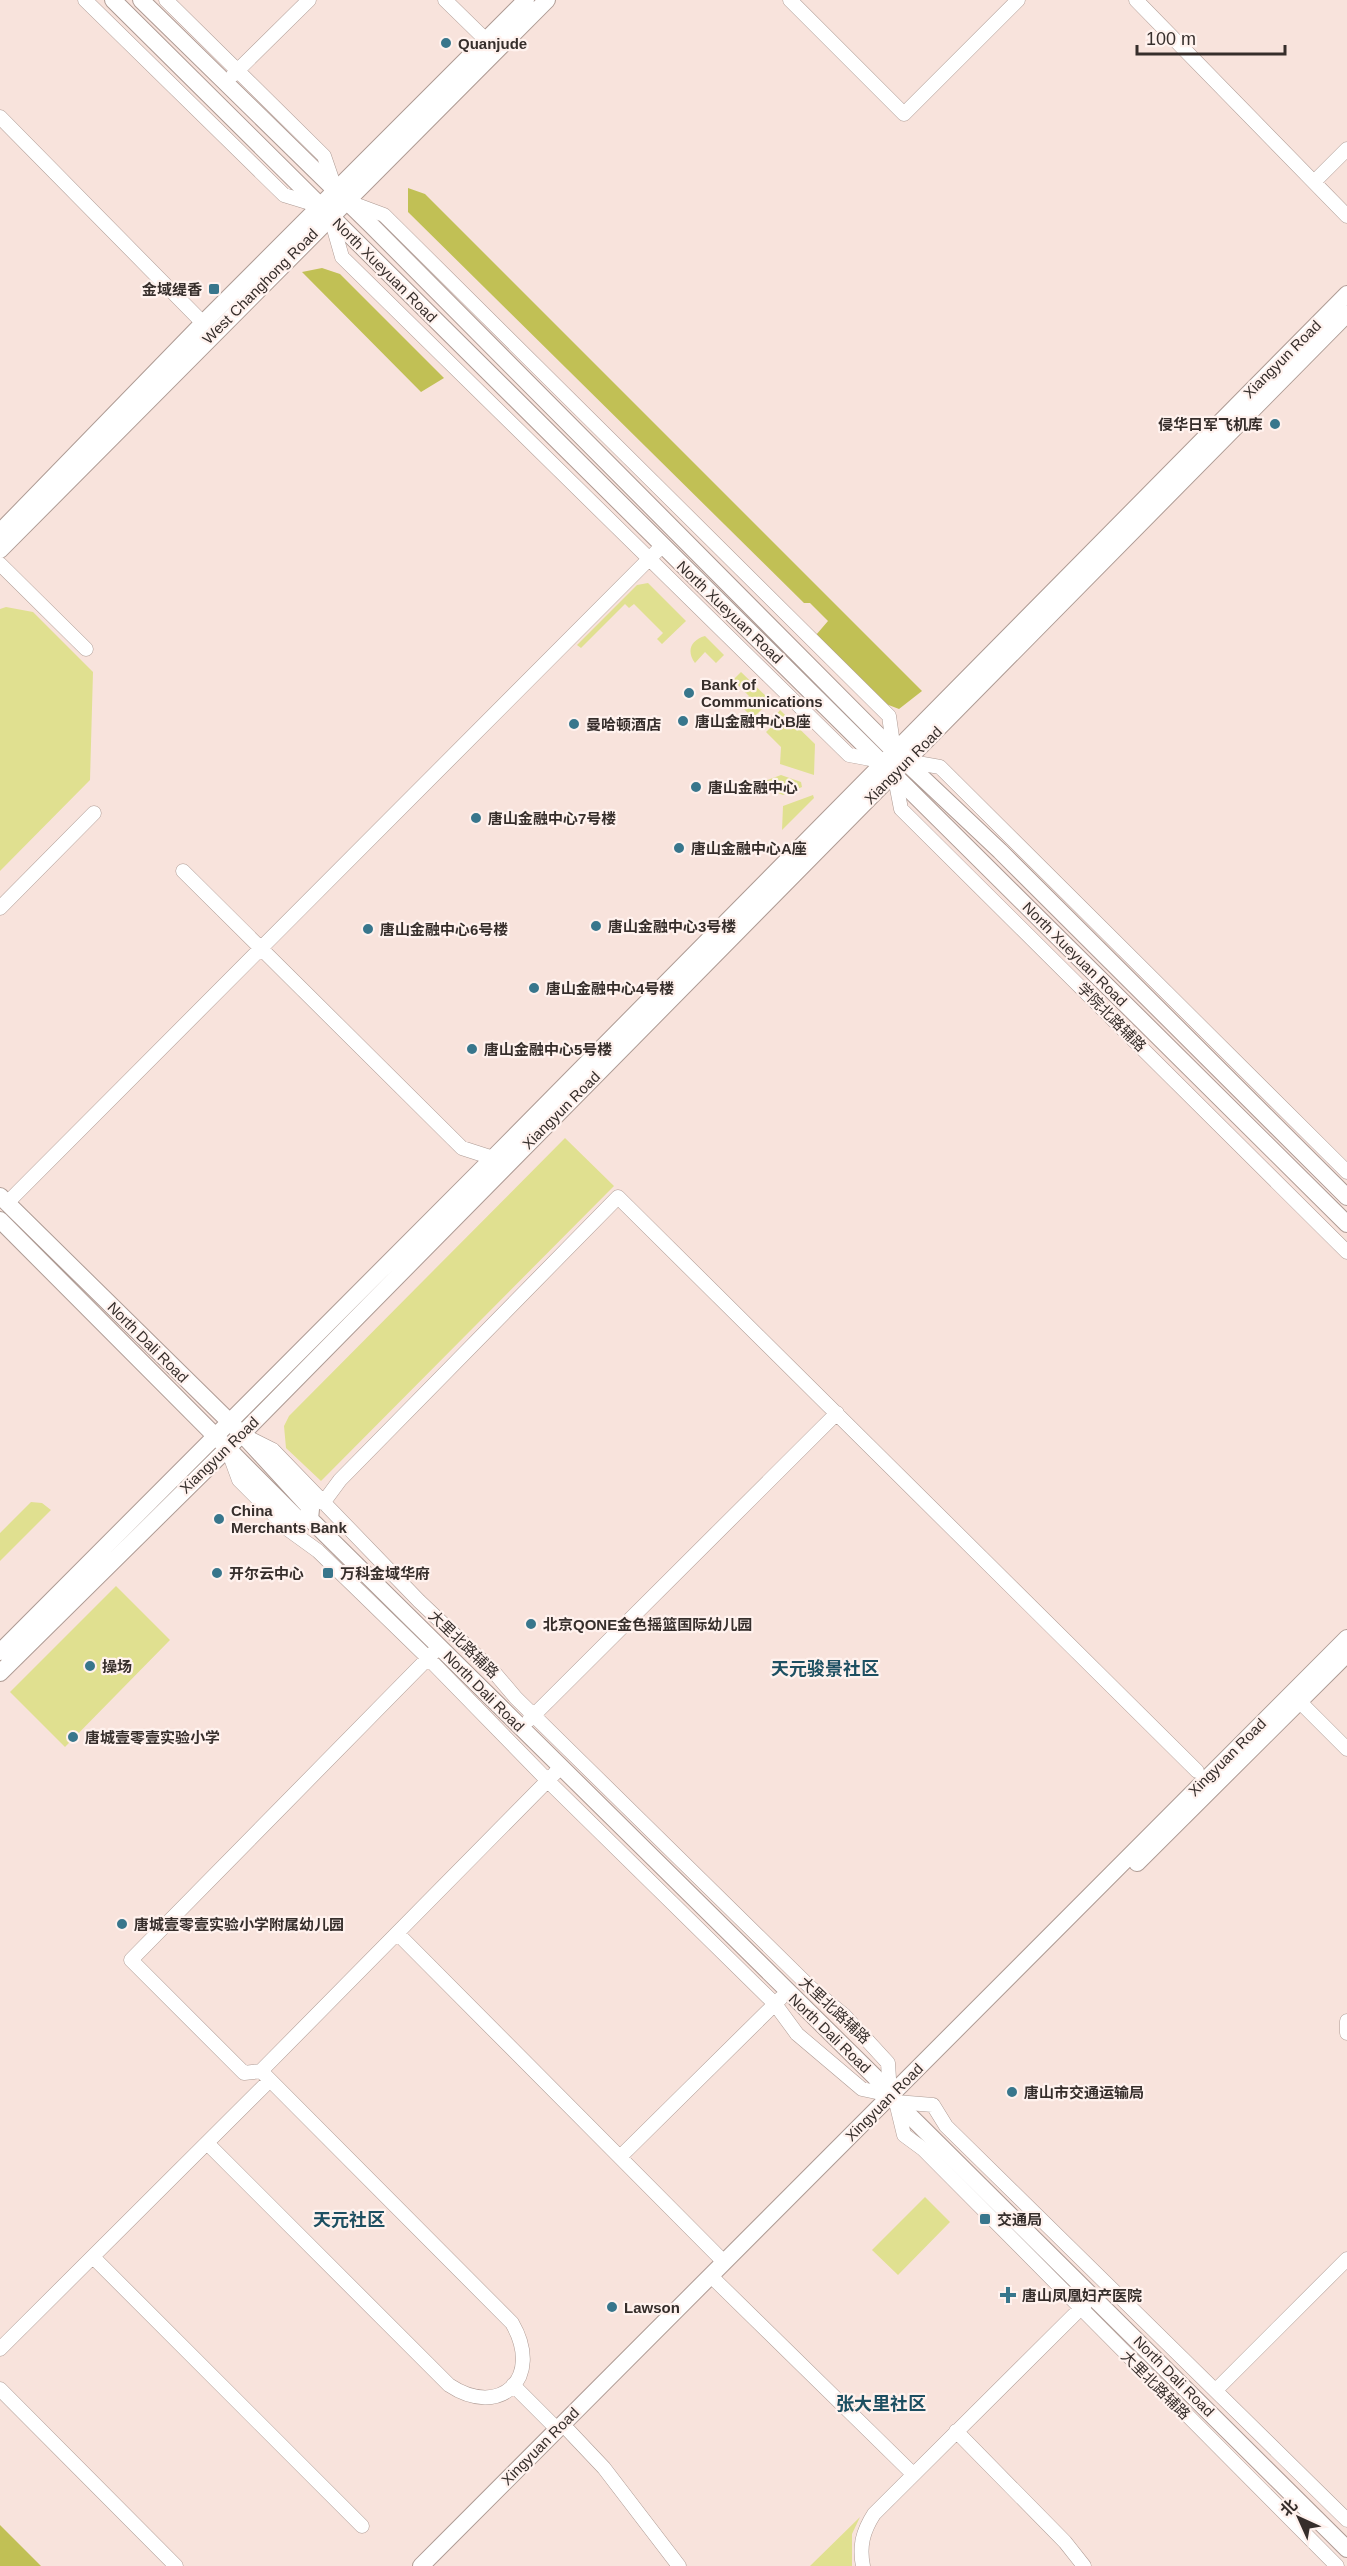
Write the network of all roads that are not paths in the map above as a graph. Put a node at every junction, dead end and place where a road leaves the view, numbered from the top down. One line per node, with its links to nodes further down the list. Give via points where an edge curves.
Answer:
1 (85, 0): 19 (street, via 284,195)
2 (113, 0): 19 (main road, North Xueyuan Road)
3 (141, 0): 14 (main road, North Xueyuan Road)
4 (166, 0): 13 (street)
5 (309, 0): 13 (street)
6 (445, 0): 12 (street)
7 (526, 0): 12 (main road, West Changhong Road)
8 (547, 0): 18 (main road, West Changhong Road)
9 (790, 0): 10 (street, via 904,114)
10 (1018, 0)
11 (1136, 0): 17 (street)
12 (486, 40): 18 (main road, West Changhong Road)
13 (238, 70): 14 (street); 18 (street, via 324,156)
14 (225, 83): 18 (main road, North Xueyuan Road)
15 (0, 117): 23 (street)
16 (1347, 149): 17 (street)
17 (1314, 182): 20 (street)
18 (341, 196): 19 (main road, West Changhong Road); 26 (street, 学院北路辅路, via 384,214); 27 (main road, North Xueyuan Road)
19 (325, 211): 23 (main road, West Changhong Road); 24 (main road, North Xueyuan Road); 25 (street, via 342,257); 32 (main road, West Changhong Road)
20 (1347, 216)
21 (1347, 294): 36 (main road, Xiangyun Road)
22 (1347, 314): 36 (main road, Xiangyun Road)
23 (203, 322): 30 (main road, West Changhong Road)
24 (471, 357): 25 (street); 28 (main road, North Xueyuan Road)
25 (450, 365): 29 (street)
26 (636, 466): 27 (street); 36 (street, 学院北路辅路, via 889,716)
27 (624, 479): 28 (main road); 36 (main road, North Xueyuan Road)
28 (610, 493): 29 (street); 31 (main road, North Xueyuan Road)
29 (595, 508): 33 (street)
30 (0, 532)
31 (662, 546): 33 (street); 36 (main road, North Xueyuan Road)
32 (0, 550)
33 (648, 560): 36 (street, via 849,755); 41 (street)
34 (0, 564): 35 (street)
35 (86, 649)
36 (895, 762): 38 (main road, North Xueyuan Road); 44 (main road, Xiangyun Road); 45 (main road, North Xueyuan Road); 47 (street, 学院北路辅路, via 901,808); 55 (main road, Xiangyun Road)
37 (94, 813): 40 (street)
38 (1006, 845): 42 (street); 43 (main road, North Xueyuan Road)
39 (183, 871): 41 (street)
40 (0, 908)
41 (261, 948): 44 (street, via 462,1148); 49 (street)
42 (1311, 1136): 43 (street); 46 (street)
43 (1298, 1149): 45 (main road); 48 (main road, North Xueyuan Road)
44 (493, 1158): 54 (main road, Xiangyun Road)
45 (1285, 1161): 47 (street); 51 (main road, North Xueyuan Road)
46 (1347, 1172)
47 (1271, 1175): 52 (street, 学院北路辅路)
48 (1347, 1197)
49 (3, 1199): 54 (main road, North Dali Road)
50 (0, 1220): 56 (main road, North Dali Road)
51 (1347, 1224)
52 (1347, 1252)
53 (837, 1413): 57 (street, via 618,1197 340,1480); 65 (street); 69 (street)
54 (229, 1421): 55 (main road, North Dali Road); 56 (main road, Xiangyun Road)
55 (242, 1434): 56 (main road, Xiangyun Road); 57 (street, 大里北路辅路, via 273,1450); 58 (main road, North Dali Road, via 311,1509)
56 (221, 1440): 58 (main road, North Dali Road, via 297,1518); 60 (main road, Xiangyun Road); 61 (street, via 239,1480 289,1530); 63 (main road, Xiangyun Road)
57 (323, 1503): 65 (street, 大里北路辅路)
58 (310, 1519): 61 (main road, North Dali Road)
59 (1347, 1638): 64 (main road, Xingyuan Road)
60 (0, 1652)
61 (434, 1652): 66 (main road, North Dali Road); 70 (street); 76 (street, via 131,1960 244,2073)
62 (1347, 1654): 64 (main road, Xingyuan Road)
63 (0, 1673)
64 (1295, 1698): 67 (street); 77 (main road, Xingyuan Road)
65 (534, 1715): 66 (street); 77 (street, 大里北路辅路, via 811,1988 844,2015 888,2063)
66 (521, 1728): 68 (main road, North Dali Road)
67 (1347, 1749)
68 (561, 1767): 70 (street); 72 (main road, North Dali Road)
69 (1197, 1771)
70 (547, 1780): 71 (street); 73 (street)
71 (398, 1934): 76 (street); 79 (street)
72 (788, 1991): 73 (street); 77 (main road, North Dali Road)
73 (775, 2004): 77 (street, via 797,2034 862,2089); 79 (street)
74 (1347, 2021): 75 (street)
75 (1347, 2033)
76 (266, 2076): 78 (street); 87 (street, via 512,2324 524,2348 525,2361)
77 (893, 2099): 82 (main road, Xingyuan Road); 83 (main road, Xingyuan Road); 84 (main road, North Dali Road); 85 (street, 大里北路辅路, via 904,2135 923,2149); 89 (street, via 933,2105 946,2126)
78 (207, 2143): 80 (street); 87 (street, via 449,2385 482,2398 493,2397)
79 (620, 2157): 82 (street)
80 (93, 2257): 86 (street); 94 (street)
81 (1347, 2259): 89 (street)
82 (723, 2261): 90 (main road, Xingyuan Road)
83 (716, 2281): 90 (main road, Xingyuan Road); 92 (street)
84 (1093, 2295): 85 (street); 95 (main road, North Dali Road)
85 (1080, 2309): 91 (street); 102 (street, 大里北路辅路)
86 (0, 2349)
87 (513, 2385): 90 (street)
88 (0, 2389): 96 (street)
89 (1216, 2390): 93 (street)
90 (563, 2430): 97 (main road, Xingyuan Road); 98 (main road, Xingyuan Road); 99 (street, via 604,2468)
91 (956, 2432): 92 (street); 101 (street)
92 (912, 2474): 100 (street, via 868,2524 862,2536)
93 (1347, 2520)
94 (362, 2526)
95 (1347, 2549)
96 (176, 2566)
97 (421, 2566)
98 (434, 2566)
99 (679, 2566)
100 (863, 2566)
101 (1084, 2566)
102 (1337, 2566)

